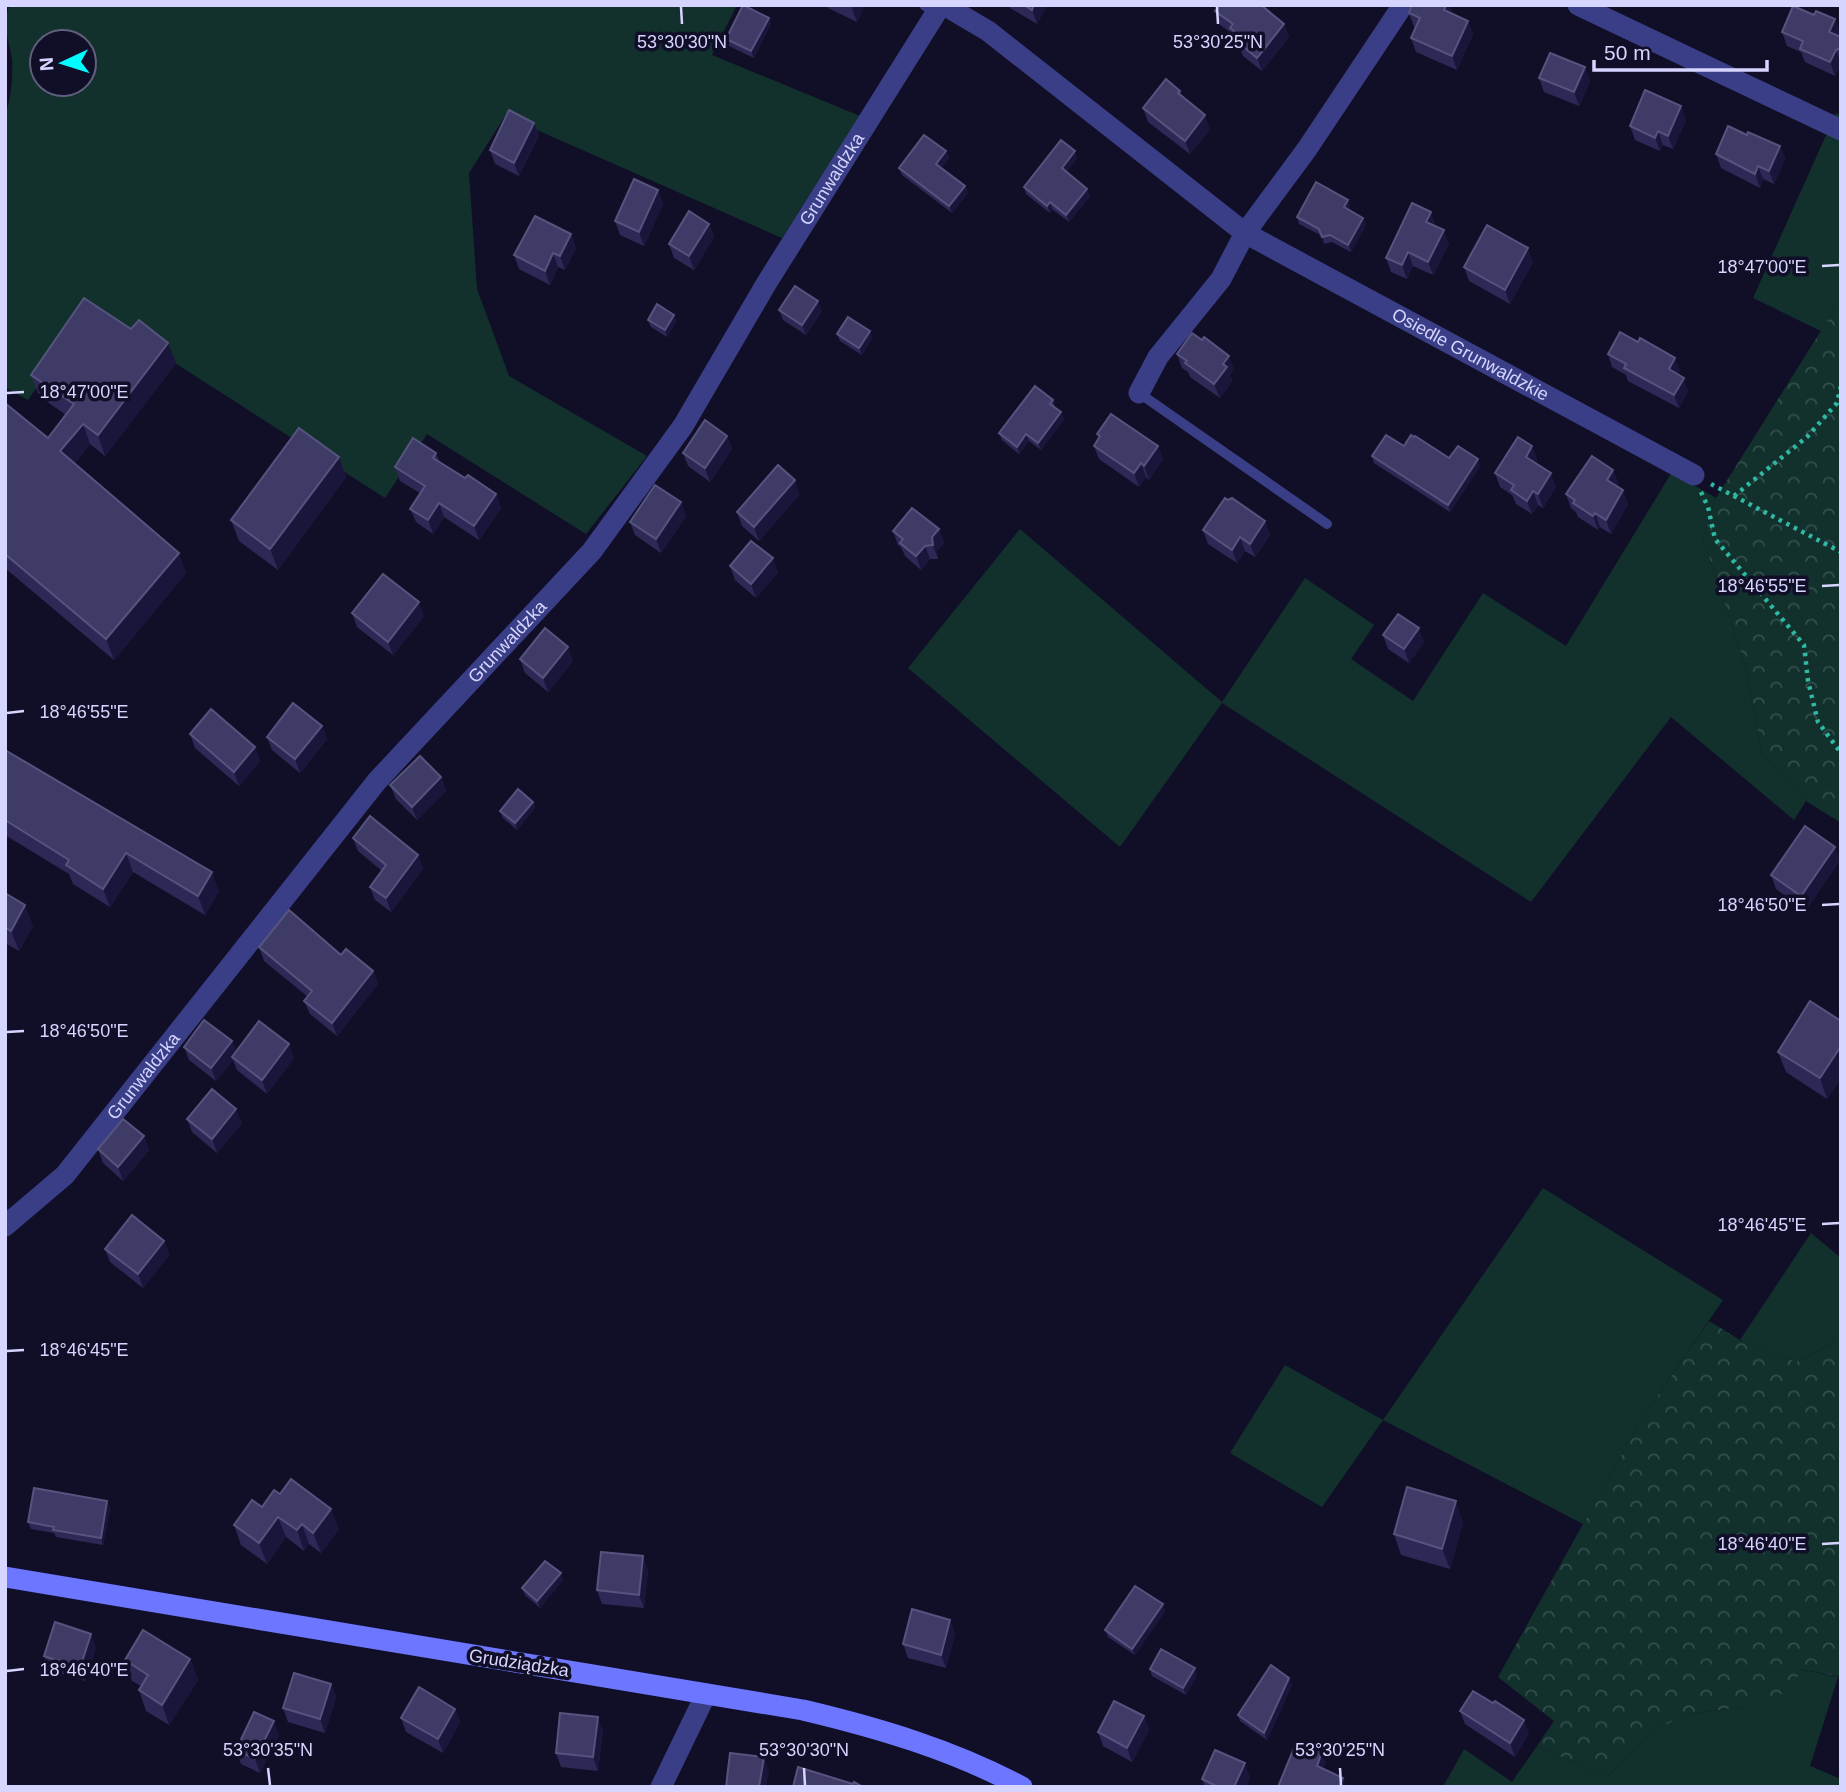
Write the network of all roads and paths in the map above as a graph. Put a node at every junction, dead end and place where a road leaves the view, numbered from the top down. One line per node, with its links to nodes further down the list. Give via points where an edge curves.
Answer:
1 (1403, 5): 5 (street)
2 (1578, 5): 4 (street)
3 (936, 7): 5 (street, Osiedle Grunwaldzkie, via 988,31); 13 (street, Grunwaldzka, via 683,426 592,551 377,781 65,1175)
4 (1841, 130)
5 (1245, 233): 7 (street, via 1221,279 1158,357); 8 (street, Osiedle Grunwaldzkie)
6 (1841, 386): 9 (path, via 1837,403 1807,437)
7 (1139, 393): 10 (lane)
8 (1694, 475): 9 (path); 12 (path, via 1715,539 1804,645 1818,722)
9 (1734, 496): 11 (path)
10 (1327, 524)
11 (1841, 552)
12 (1841, 753)
13 (5, 1226)
14 (5, 1577): 15 (street, Grudziądzka)
15 (706, 1694): 16 (street); 17 (street, Grudziądzka, via 864,1724 985,1767)
16 (661, 1787)
17 (1022, 1787)

